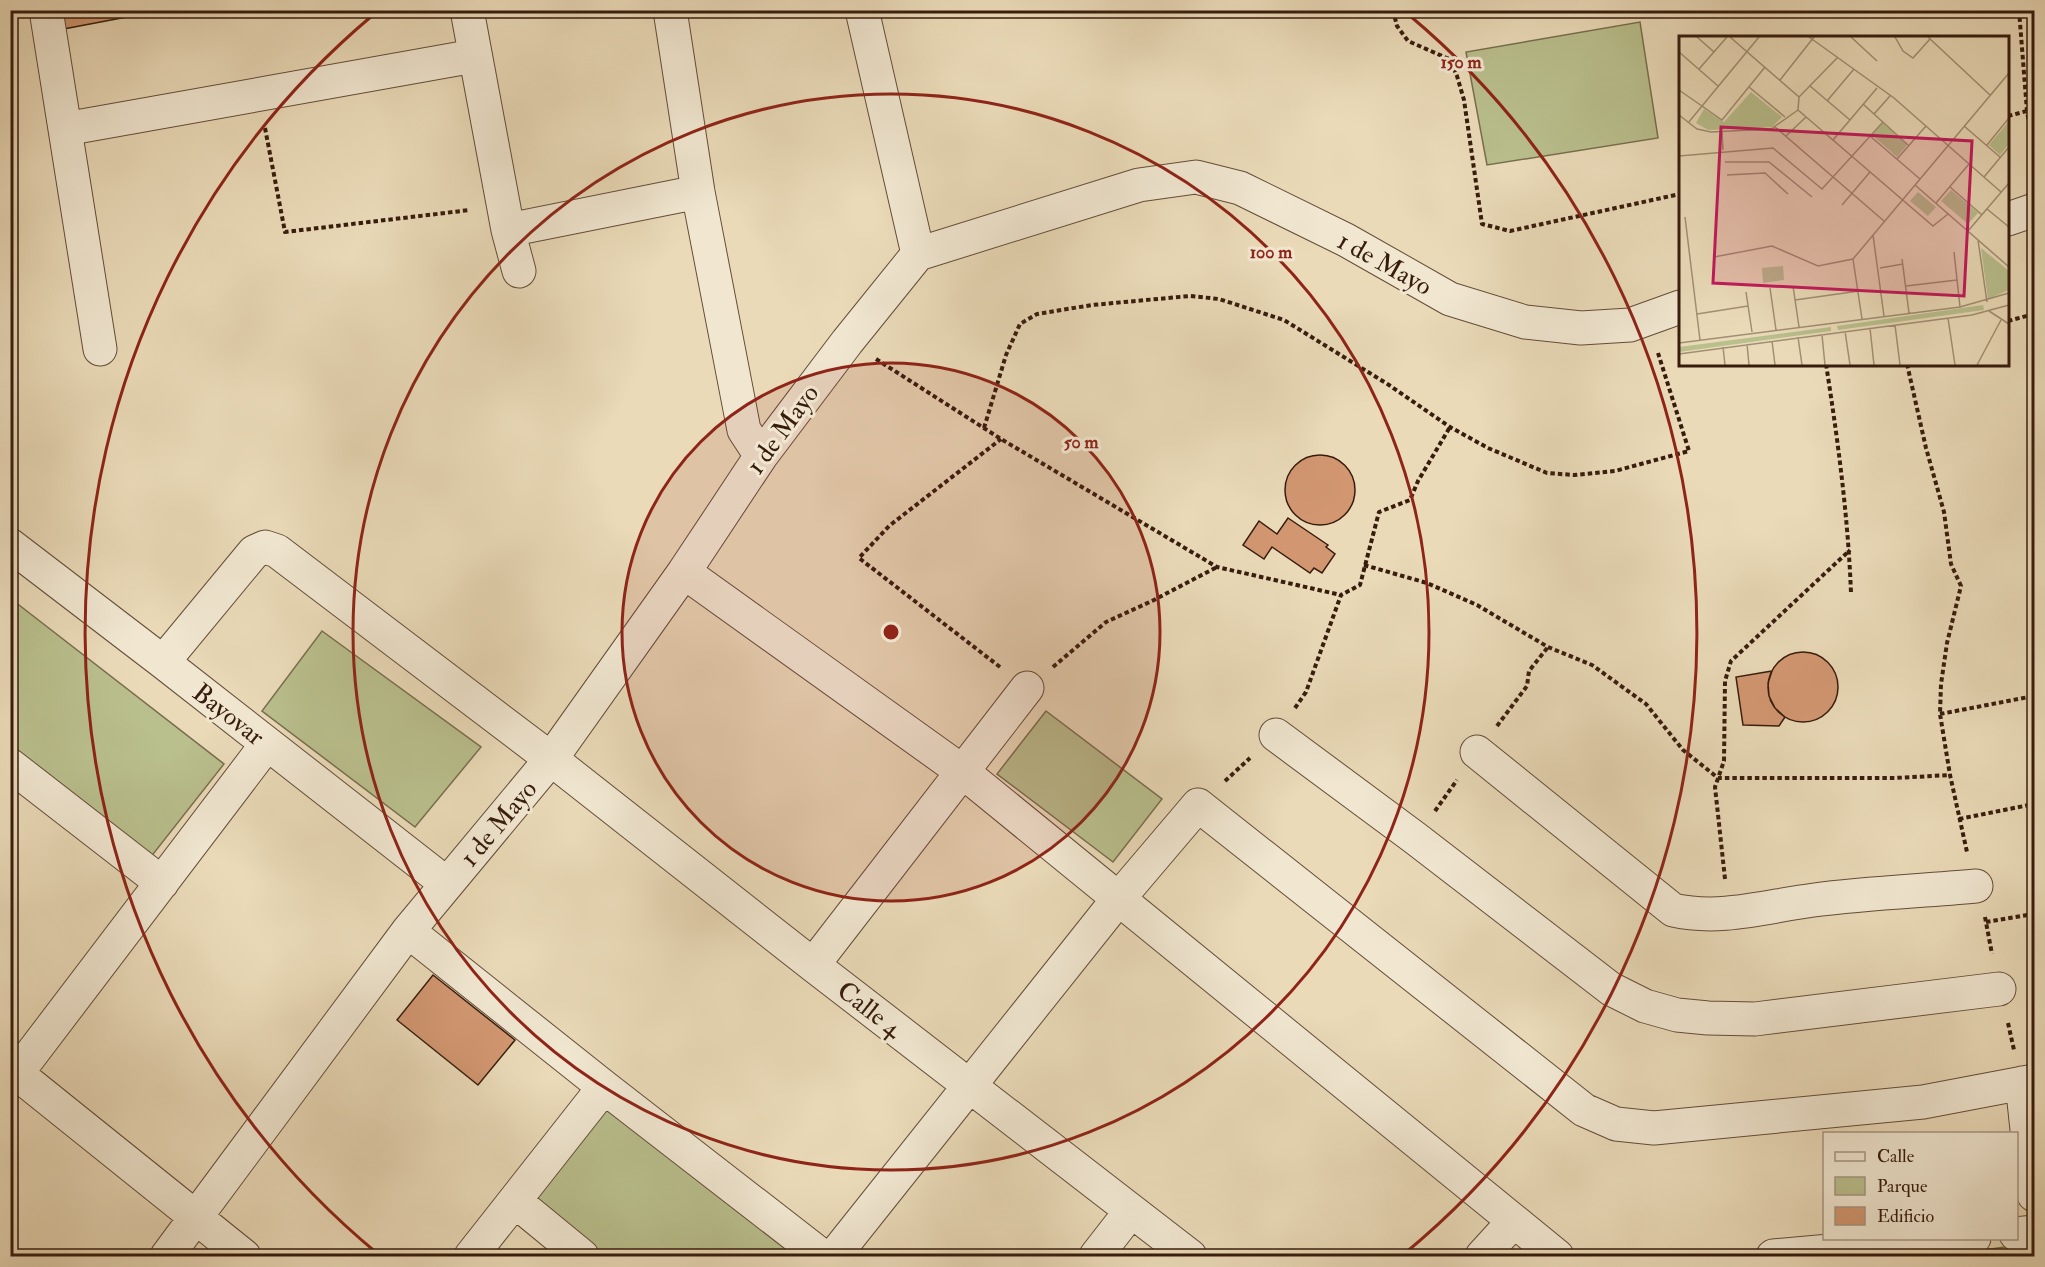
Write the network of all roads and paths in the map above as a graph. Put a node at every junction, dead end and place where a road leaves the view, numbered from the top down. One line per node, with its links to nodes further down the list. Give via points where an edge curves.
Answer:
1 (46, 10): 11 (street)
2 (467, 10): 7 (street)
3 (670, 10): 13 (street)
4 (862, 10): 18 (street)
5 (1393, 10): 14 (path, via 1397,26 1408,41 1449,59 1457,76 1482,224 1510,231)
6 (2019, 10): 9 (path)
7 (474, 56): 8 (street); 16 (street)
8 (258, 94): 11 (street); 16 (path, via 285,232)
9 (2027, 111): 10 (path); 12 (path)
10 (2009, 116)
11 (65, 129): 25 (street)
12 (2034, 152)
13 (698, 192): 16 (street); 31 (street, via 744,430)
14 (1679, 194)
15 (2034, 210): 17 (street)
16 (506, 218): 19 (street)
17 (2009, 218)
18 (918, 254): 22 (street, 1 de Mayo, via 1139,185 1196,177 1240,188 1346,240 1450,299 1525,322 1581,327 1630,325); 24 (street, 1 de Mayo)
19 (519, 271)
20 (1679, 307): 22 (street, 1 de Mayo)
21 (2034, 314): 23 (path)
22 (1647, 319): 28 (path, via 1689,451 1615,471 1547,473)
23 (2009, 320)
24 (847, 342): 29 (path); 31 (street, 1 de Mayo)
25 (100, 349)
26 (1826, 366): 33 (path)
27 (1906, 366): 42 (path, via 1944,512 1951,564 1961,586 1946,653)
28 (1450, 427): 29 (path, via 1284,320 1219,299 1190,296 1037,314 1020,324 1006,355); 34 (path, via 1410,500 1379,512)
29 (984, 428): 30 (path)
30 (1001, 440): 35 (path); 40 (path, via 889,526 859,558)
31 (761, 456): 36 (street, 1 de Mayo)
32 (10, 545): 39 (street, Bayovar)
33 (1850, 550): 37 (path); 50 (path, via 1731,662 1725,681 1724,761)
34 (1364, 565): 38 (path, via 1360,585); 50 (path, via 1427,583 1477,605 1548,647 1592,665 1646,704 1683,750)
35 (1217, 567): 38 (path); 40 (path, via 1106,622)
36 (684, 572): 46 (street, 1 de Mayo); 48 (street)
37 (1851, 593)
38 (1341, 595): 43 (path, via 1306,692)
39 (164, 662): 44 (street, Bayovar); 46 (street, Calle 4, via 254,552 265,547 277,551)
40 (1027, 688): 48 (street)
41 (2034, 696): 42 (path)
42 (1940, 714): 49 (path)
43 (1276, 735): 52 (path); 63 (street, via 1611,989 1645,1006 1677,1015 1755,1019)
44 (267, 744): 54 (street); 55 (street, Bayovar)
45 (1477, 752): 58 (street, via 1673,910 1692,915)
46 (551, 759): 55 (street, 1 de Mayo); 62 (street, Calle 4)
47 (10, 765): 54 (street)
48 (963, 772): 57 (street); 62 (street)
49 (1950, 775): 50 (path); 53 (path)
50 (1718, 778): 58 (path, via 1715,787)
51 (2034, 804): 53 (path)
52 (1198, 805): 57 (street); 65 (street, via 1584,1110 1616,1124 1654,1128 1923,1102)
53 (1959, 819): 56 (path)
54 (162, 883): 64 (street)
55 (447, 884): 61 (street, 1 de Mayo)
56 (1976, 886): 58 (street, via 1815,899)
57 (1119, 898): 66 (street); 72 (street)
58 (1729, 914)
59 (2034, 914): 60 (path)
60 (1986, 922)
61 (408, 932): 67 (street); 71 (street, 1 de Mayo)
62 (813, 965): 66 (street, Calle 4)
63 (1999, 989)
64 (14, 1071): 71 (street)
65 (2028, 1082): 68 (street)
66 (970, 1086): 70 (street, Calle 4); 81 (street)
67 (604, 1087): 69 (street); 80 (street)
68 (2034, 1195)
69 (515, 1201): 78 (street); 79 (street)
70 (1131, 1211): 82 (street); 83 (street, Calle 4)
71 (196, 1218): 76 (street, 1 de Mayo); 77 (street)
72 (1513, 1222): 84 (street); 85 (street)
73 (2034, 1232): 74 (street)
74 (2018, 1234)
75 (1963, 1240): 86 (street)
76 (167, 1257)
77 (244, 1257)
78 (471, 1257)
79 (582, 1257)
80 (822, 1257)
81 (834, 1257)
82 (1096, 1257)
83 (1190, 1257)
84 (1482, 1257)
85 (1557, 1257)
86 (1773, 1257)

